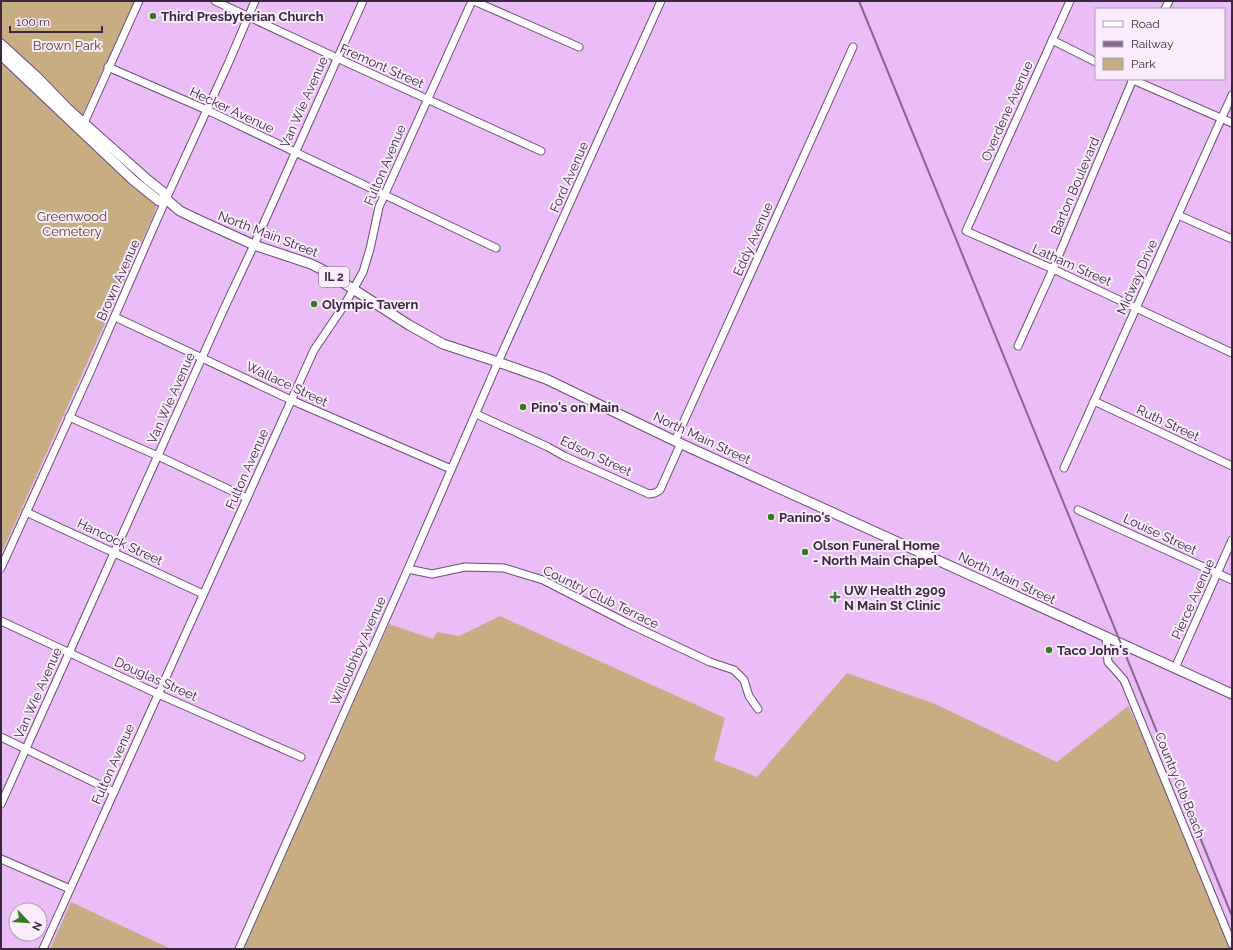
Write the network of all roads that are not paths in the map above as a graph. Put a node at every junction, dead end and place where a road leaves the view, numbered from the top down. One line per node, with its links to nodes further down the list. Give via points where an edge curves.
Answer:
1 (139, 1): 16 (street)
2 (215, 1): 8 (street, Fremont Street)
3 (256, 1): 8 (street, Brown Avenue)
4 (363, 1): 14 (street, Van Wie Avenue)
5 (473, 1): 11 (street); 20 (street, Fulton Avenue)
6 (662, 1): 41 (street, Ford Avenue)
7 (1070, 1): 9 (street, Overdene Avenue)
8 (249, 17): 14 (street, Fremont Street); 21 (street, Brown Avenue)
9 (1052, 40): 15 (street); 30 (street, Overdene Avenue)
10 (1, 44): 23 (main road, North Main Street / IL 2)
11 (579, 47)
12 (853, 47): 46 (street, Eddy Avenue)
13 (1, 55): 28 (main road, North Main Street / IL 2, via 133,180 159,201)
14 (337, 58): 20 (street, Fremont Street); 26 (street, Van Wie Avenue)
15 (1095, 62)
16 (108, 67): 21 (street, Hecker Avenue); 23 (street)
17 (1133, 80): 34 (street, Barton Boulevard)
18 (1135, 80): 22 (street)
19 (1232, 95): 22 (street, Midway Drive)
20 (427, 99): 25 (street, Fremont Street); 27 (street, Fulton Avenue)
21 (207, 110): 26 (street, Hecker Avenue); 28 (street, Brown Avenue)
22 (1222, 118): 24 (street); 29 (street, Midway Drive)
23 (84, 123): 28 (main road, North Main Street / IL 2, via 163,192)
24 (1232, 123)
25 (541, 151)
26 (294, 153): 27 (street, Hecker Avenue); 32 (street, Van Wie Avenue)
27 (384, 195): 33 (street, Hecker Avenue); 35 (street, Fulton Avenue, via 378,206 366,265)
28 (166, 199): 32 (main road, North Main Street / IL 2, via 180,211); 37 (street, Brown Avenue)
29 (1178, 215): 31 (street); 36 (street, Midway Drive)
30 (966, 231): 34 (street, Latham Street)
31 (1232, 239)
32 (254, 245): 35 (main road, North Main Street / IL 2, via 314,266); 40 (street, Van Wie Avenue)
33 (496, 248)
34 (1053, 269): 36 (street, Latham Street); 38 (street, Barton Boulevard)
35 (354, 290): 41 (main road, North Main Street / IL 2, via 443,344); 42 (street, Fulton Avenue, via 314,350)
36 (1136, 308): 39 (street, Latham Street); 43 (street, Midway Drive)
37 (115, 317): 40 (street, Wallace Street); 45 (street, Brown Avenue)
38 (1018, 346)
39 (1232, 353)
40 (202, 358): 42 (street, Wallace Street); 47 (street, Van Wie Avenue)
41 (498, 362): 44 (street, Willoubhby Avenue); 46 (main road, North Main Street / IL 2, via 546,379)
42 (291, 400): 50 (street, Wallace Street); 51 (street, Fulton Avenue)
43 (1094, 401): 48 (street, Ruth Street); 49 (street, Midway Drive)
44 (476, 414): 46 (street, Edson Street, via 649,494 660,490); 50 (street, Willoubhby Avenue)
45 (69, 417): 47 (street); 53 (street, Brown Avenue)
46 (678, 442): 62 (main road, North Main Street / IL 2)
47 (158, 456): 51 (street); 55 (street, Van Wie Avenue)
48 (1232, 466)
49 (1064, 468)
50 (451, 469): 57 (street, Willoubhby Avenue)
51 (247, 498): 60 (street, Fulton Avenue)
52 (1078, 510): 58 (street, Louise Street)
53 (26, 512): 55 (street, Hancock Street); 56 (street, Brown Avenue)
54 (1232, 540): 58 (street, Pierce Avenue)
55 (114, 553): 60 (street, Hancock Street); 63 (street, Van Wie Avenue)
56 (1, 568)
57 (408, 569): 67 (street, Country Club Terrace, via 432,574 465,567 504,568 542,580 668,643 734,670 744,680); 77 (street, Willoubhby Avenue)
58 (1218, 574): 59 (street, Louise Street); 64 (street, Pierce Avenue)
59 (1232, 580)
60 (203, 594): 65 (street, Fulton Avenue)
61 (1, 621): 63 (street, Douglas Street)
62 (1106, 637): 64 (main road, North Main Street / IL 2); 75 (street, Country Clb Beach, via 1108,662 1124,680)
63 (70, 652): 65 (street, Douglas Street); 69 (street, Van Wie Avenue)
64 (1175, 668): 66 (main road, North Main Street / IL 2)
65 (158, 694): 70 (street, Douglas Street); 71 (street, Fulton Avenue)
66 (1232, 694)
67 (758, 709)
68 (1, 738): 69 (street)
69 (26, 749): 71 (street); 72 (street, Van Wie Avenue)
70 (301, 757)
71 (114, 792): 74 (street, Fulton Avenue)
72 (1, 804)
73 (1, 859): 74 (street)
74 (70, 889): 76 (street, Fulton Avenue)
75 (1232, 944)
76 (43, 949)
77 (239, 949)

